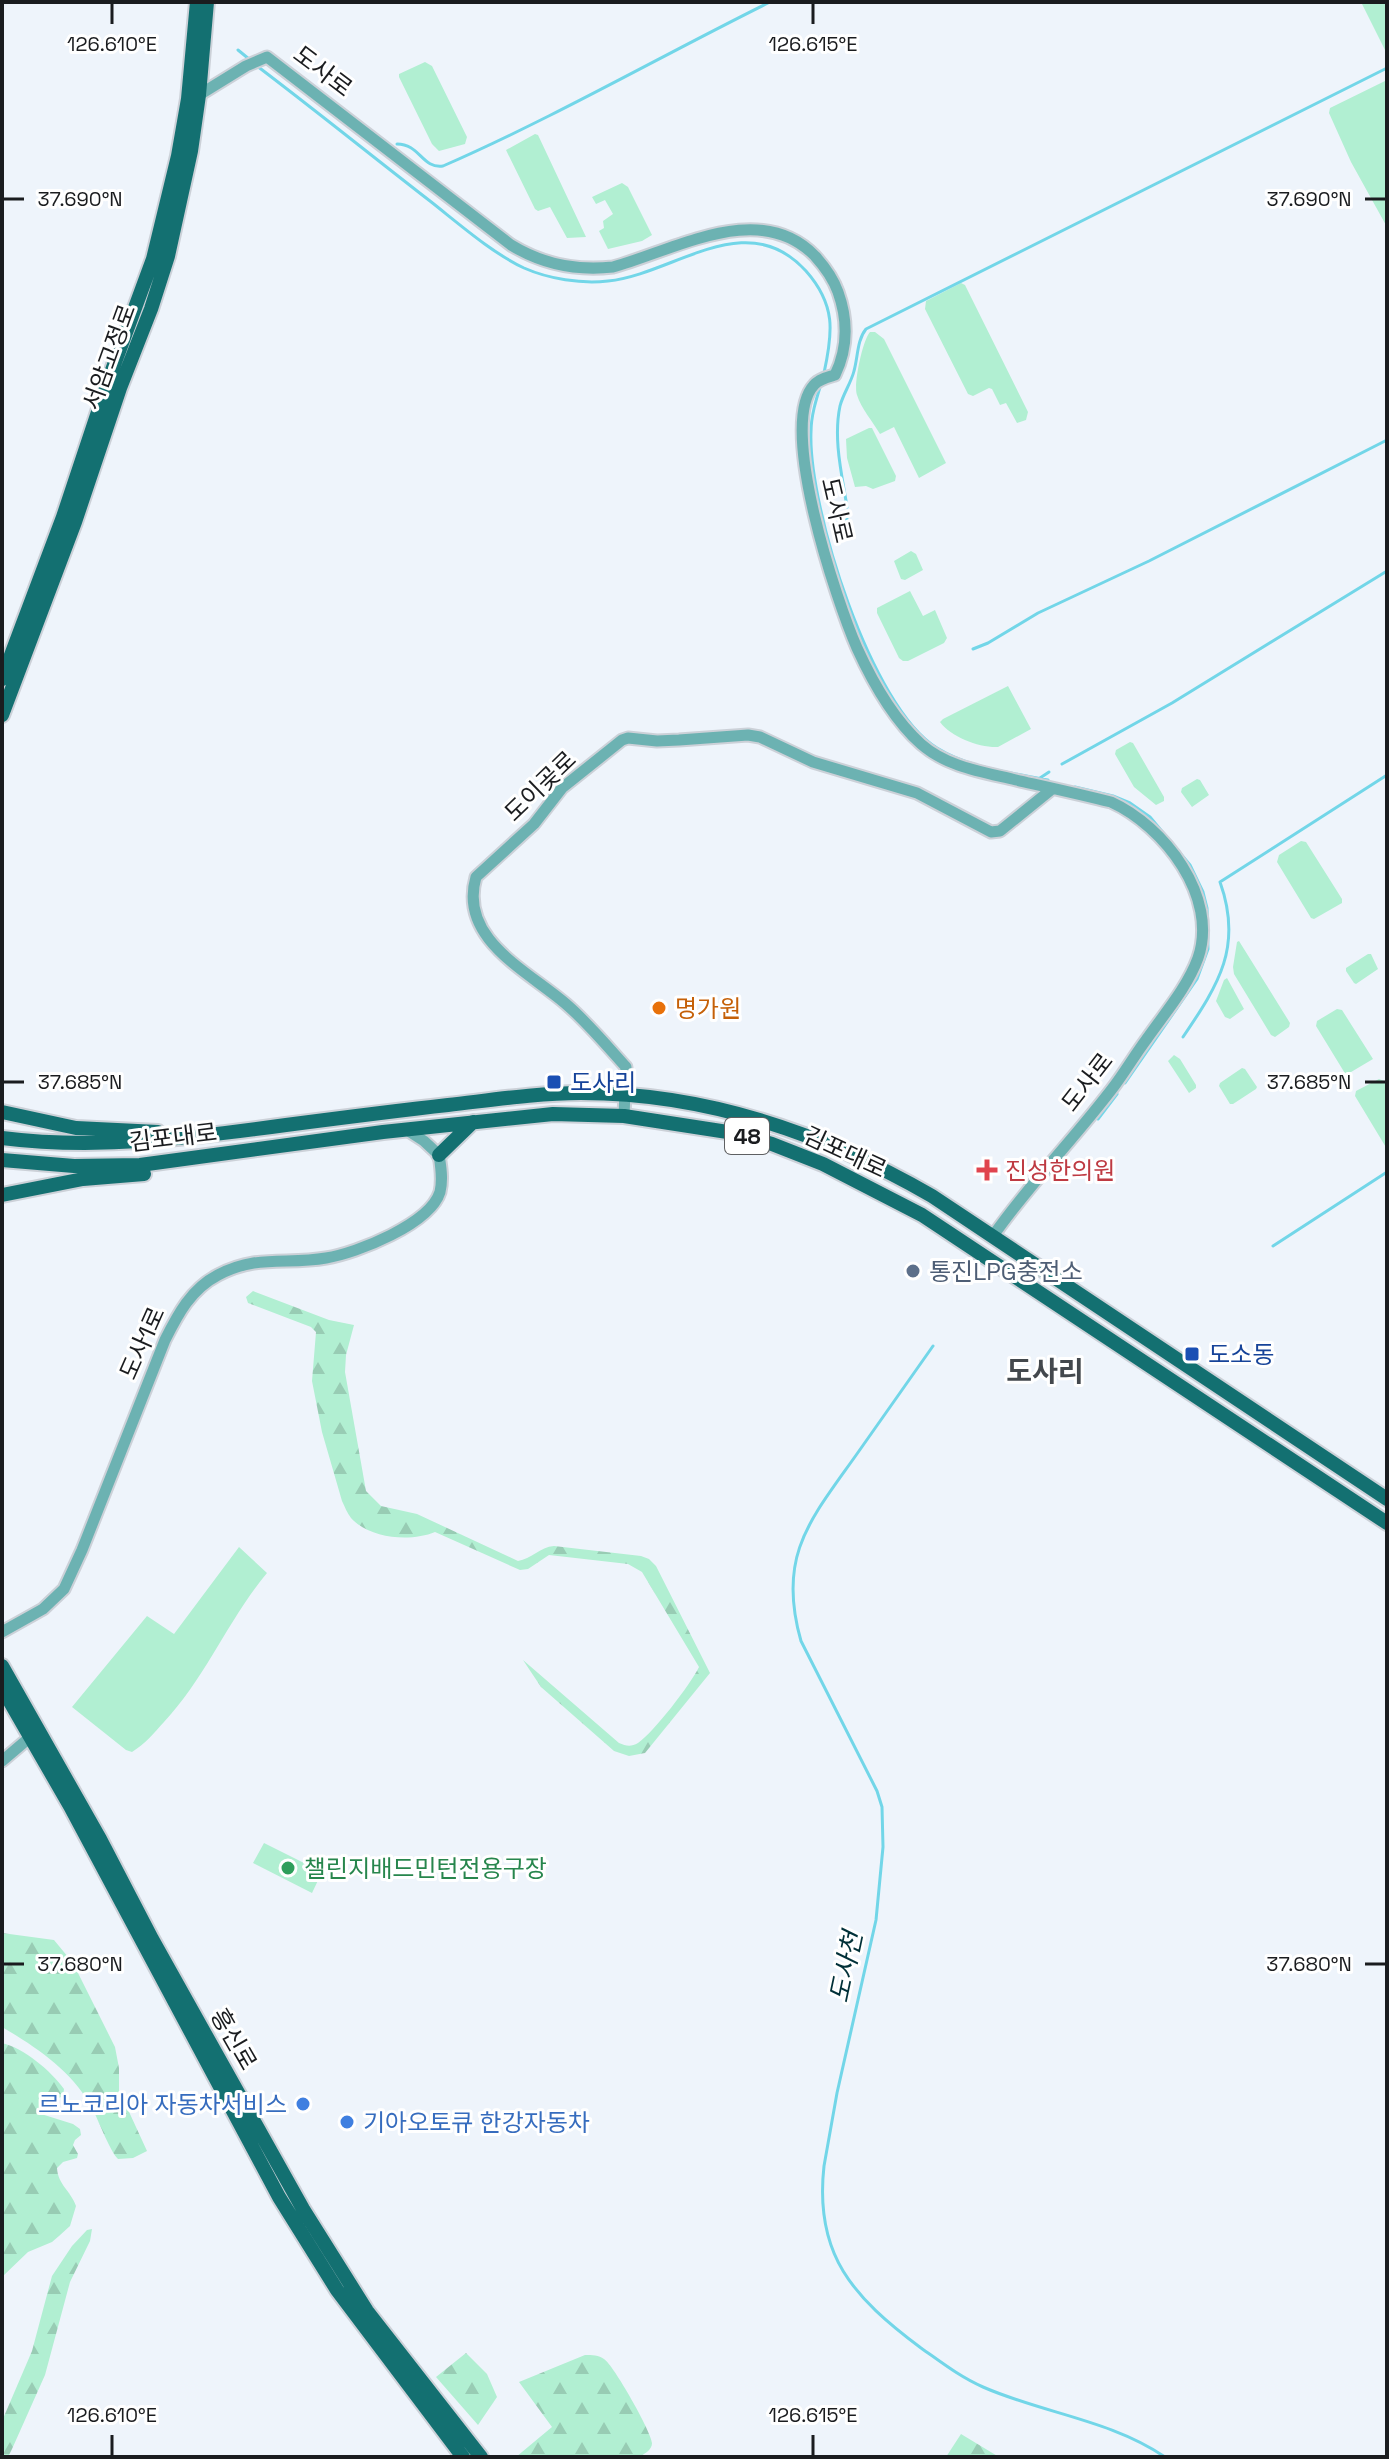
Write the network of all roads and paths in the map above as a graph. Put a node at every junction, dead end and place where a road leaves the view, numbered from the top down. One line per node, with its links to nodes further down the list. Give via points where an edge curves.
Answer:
1 (197, 2): 4 (main road, 서암고정로, via 188,99 153,259)
2 (207, 2): 3 (main road, 서암고정로)
3 (199, 95): 5 (main road, 서암고정로, via 179,210 151,309); 6 (street, 도사로, via 267,57 511,245 559,265 613,267 740,230 777,233 799,242 829,273 844,315 841,364 835,375 811,388 803,440 820,538 859,650 898,717 934,754)
4 (2, 679)
5 (2, 715)
6 (1052, 789): 7 (street, 도이곶로, via 1000,831 991,832 917,793 813,762 760,737 622,740 562,788 534,824 476,877 473,889 485,936 574,1011 626,1067); 18 (street, 도사로, via 1111,802 1131,811 1154,832 1180,862 1197,895 1201,945 1189,976 1114,1085)
7 (625, 1095): 9 (street, 도이곶로); 12 (main road, 김포대로 / 48, via 539,1095); 18 (main road, 김포대로 / 48, via 721,1109 805,1135 905,1181)
8 (2, 1112): 12 (main road, via 76,1128)
9 (624, 1116): 10 (main road, 김포대로 / 48, via 553,1114); 20 (main road, 김포대로 / 48, via 712,1128 772,1144 899,1201)
10 (474, 1121): 11 (main road, 김포대로 / 48); 15 (main road)
11 (407, 1130): 14 (main road, 김포대로 / 48); 15 (street)
12 (210, 1135): 13 (main road, 김포대로 / 48, via 113,1144)
13 (2, 1138)
14 (217, 1155): 16 (main road, 김포대로 / 48, via 140,1165); 17 (main road, via 153,1173 83,1179)
15 (439, 1155): 21 (street, 도사1로, via 436,1200 405,1227 337,1256 239,1265 191,1295 165,1340 64,1589 43,1609)
16 (2, 1160)
17 (2, 1195)
18 (993, 1236): 19 (main road, 김포대로 / 48)
19 (1387, 1499)
20 (1387, 1523)
21 (2, 1632)
22 (2, 1666): 24 (main road, 흥신로)
23 (2, 1688): 24 (main road, 흥신로)
24 (35, 1733): 25 (street); 26 (main road, 흥신로, via 287,2209 343,2299); 27 (main road, 흥신로, via 100,1839 303,2209 367,2311)
25 (2, 1761)
26 (463, 2457)
27 (481, 2457)

